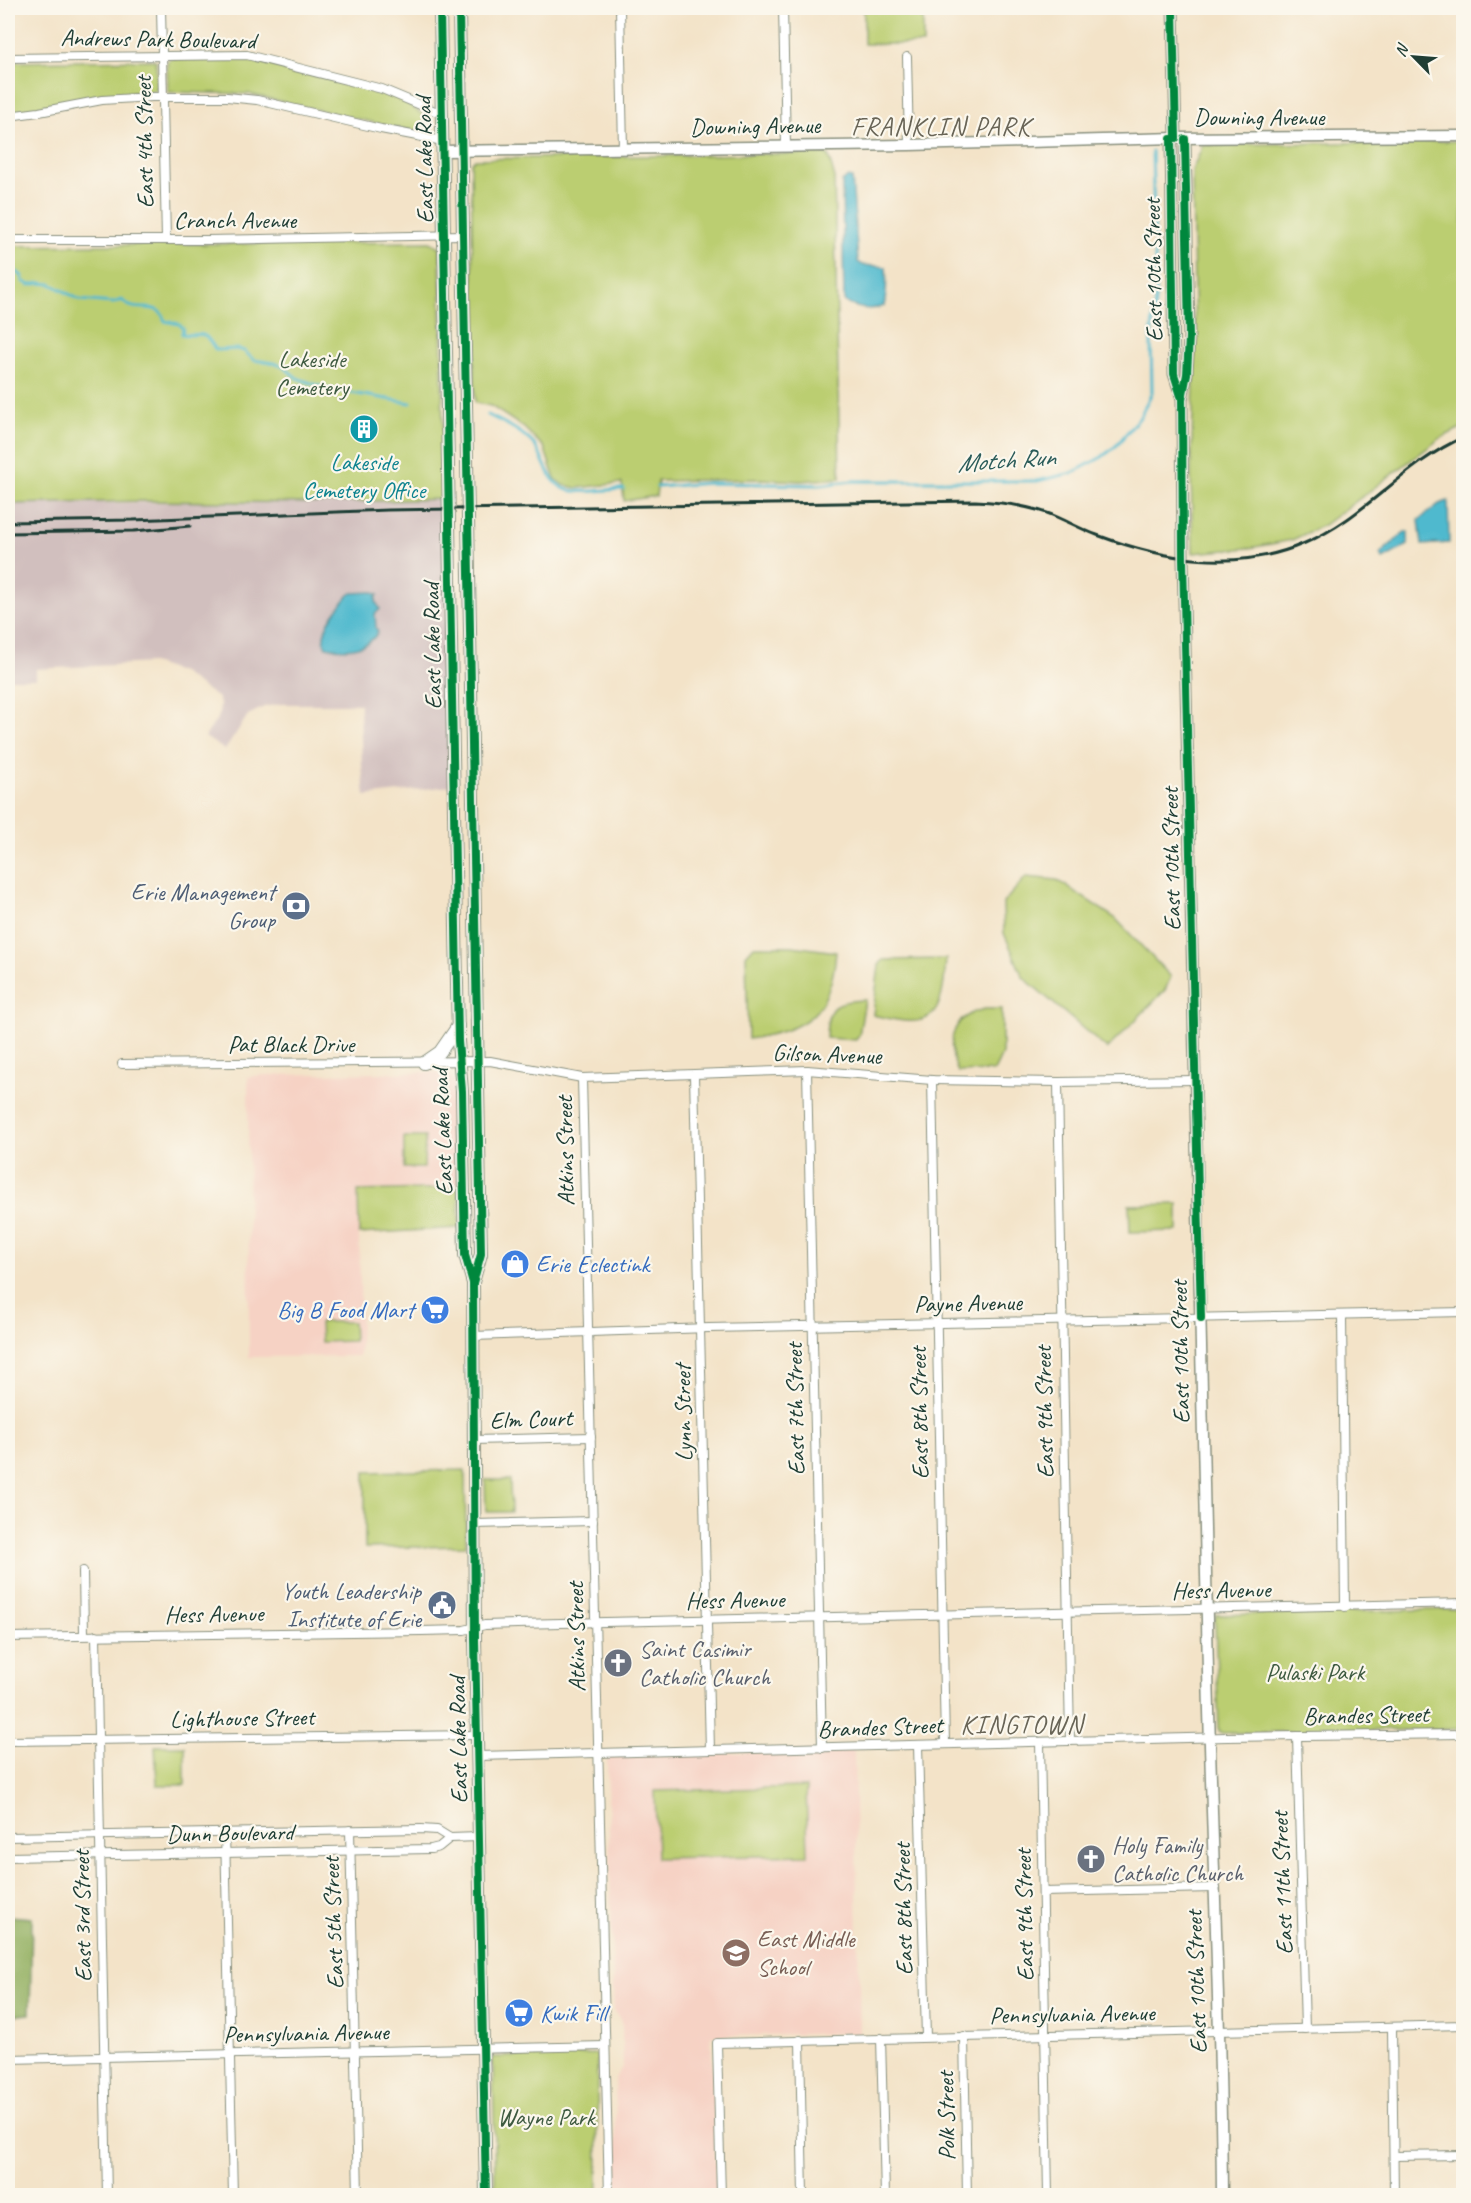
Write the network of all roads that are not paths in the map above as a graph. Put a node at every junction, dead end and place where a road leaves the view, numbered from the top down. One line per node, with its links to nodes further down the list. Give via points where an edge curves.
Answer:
1 (161, 8): 7 (street, East 4th Street)
2 (440, 8): 11 (main road, East Lake Road)
3 (459, 8): 19 (main road, East Lake Road)
4 (620, 8): 18 (street)
5 (783, 8): 17 (street)
6 (1173, 8): 14 (street, East 10th Street)
7 (162, 55): 9 (street, Andrews Park Boulevard); 10 (street, East 4th Street); 11 (street, Andrews Park Boulevard, via 226,54 269,60 382,89)
8 (907, 57): 15 (street)
9 (8, 58)
10 (162, 97): 12 (street, via 102,100); 16 (street, via 257,100); 23 (street, East 4th Street)
11 (442, 114): 16 (main road, East Lake Road)
12 (8, 116)
13 (1464, 136): 14 (street, Downing Avenue)
14 (1177, 139): 15 (street, Downing Avenue); 33 (street, East 10th Street, via 1189,337 1182,399 1183,559)
15 (909, 145): 17 (street, Downing Avenue)
16 (443, 146): 19 (street, Downing Avenue); 21 (main road, East Lake Road)
17 (786, 146): 18 (street, Downing Avenue)
18 (623, 149): 19 (street, Downing Avenue)
19 (461, 151): 20 (main road, East Lake Road)
20 (463, 236): 21 (street, Cranch Avenue); 25 (main road, East Lake Road)
21 (444, 237): 23 (street, Cranch Avenue); 24 (main road, East Lake Road)
22 (8, 240): 23 (street, Cranch Avenue)
23 (166, 240)
24 (458, 1025): 26 (main road, via 440,1052); 27 (main road, East Lake Road)
25 (478, 1062): 27 (street, Gilson Avenue); 31 (street, Gilson Avenue, via 509,1063); 35 (main road, East Lake Road, via 481,1254)
26 (424, 1063): 27 (street, Pat Black Drive); 28 (street, Pat Black Drive)
27 (459, 1063): 35 (main road, East Lake Road, via 465,1255)
28 (122, 1064)
29 (807, 1070): 30 (street, Gilson Avenue); 32 (street, Gilson Avenue); 41 (street, East 7th Street)
30 (694, 1075): 31 (street, Gilson Avenue); 42 (street, Lynn Street)
31 (582, 1078): 43 (street, Atkins Street)
32 (932, 1080): 34 (street, Gilson Avenue); 40 (street, East 8th Street)
33 (1195, 1080): 34 (street, Gilson Avenue); 38 (street, East 10th Street)
34 (1058, 1082): 39 (street, East 9th Street)
35 (473, 1283): 44 (main road, East Lake Road)
36 (1464, 1312): 37 (street, Payne Avenue)
37 (1342, 1315): 38 (street, Payne Avenue); 51 (street)
38 (1201, 1318): 39 (street, Payne Avenue); 52 (street, East 10th Street)
39 (1062, 1321): 40 (street, Payne Avenue); 53 (street, East 9th Street)
40 (936, 1323): 41 (street, Payne Avenue); 54 (street, East 8th Street)
41 (813, 1325): 42 (street, Payne Avenue); 55 (street, East 7th Street)
42 (700, 1328): 43 (street, Payne Avenue); 56 (street, Lynn Street)
43 (588, 1332): 44 (street, Payne Avenue); 45 (street, Atkins Street)
44 (473, 1336): 46 (main road, East Lake Road)
45 (591, 1437): 46 (street, Elm Court); 47 (street, Atkins Street)
46 (473, 1440): 48 (main road, East Lake Road)
47 (593, 1521): 48 (street); 57 (street, Atkins Street)
48 (474, 1524): 58 (main road, East Lake Road)
49 (83, 1571): 59 (street)
50 (1464, 1604): 51 (street, Hess Avenue)
51 (1346, 1606): 52 (street, Hess Avenue)
52 (1206, 1609): 53 (street, Hess Avenue); 65 (street, East 10th Street)
53 (1068, 1612): 54 (street, Hess Avenue); 68 (street, East 9th Street)
54 (943, 1614): 55 (street, Hess Avenue); 70 (street, East 8th Street)
55 (819, 1617): 56 (street, Hess Avenue); 72 (street, East 7th Street)
56 (707, 1620): 57 (street, Hess Avenue); 73 (street, Lynn Street)
57 (595, 1622): 58 (street, Hess Avenue); 74 (street, Atkins Street)
58 (475, 1627): 60 (street, Hess Avenue); 63 (main road, East Lake Road)
59 (84, 1635): 60 (street, Hess Avenue); 61 (street, Hess Avenue)
60 (96, 1635): 66 (street, East 3rd Street)
61 (8, 1636)
62 (1464, 1734): 64 (street, Brandes Street)
63 (477, 1735): 66 (street, Lighthouse Street); 75 (main road, East Lake Road)
64 (1297, 1736): 65 (street, Brandes Street); 90 (street, East 11th Street)
65 (1211, 1738): 68 (street, Brandes Street); 86 (street, East 10th Street)
66 (99, 1739): 67 (street, Lighthouse Street); 78 (street, East 3rd Street)
67 (8, 1741)
68 (1070, 1741): 69 (street, Brandes Street)
69 (1040, 1742): 70 (street, Brandes Street); 87 (street, East 9th Street)
70 (945, 1744): 71 (street, Brandes Street)
71 (918, 1745): 72 (street, Brandes Street); 94 (street, East 8th Street)
72 (822, 1748): 73 (street, Brandes Street)
73 (710, 1750): 74 (street, Brandes Street)
74 (598, 1752): 75 (street, Brandes Street); 97 (street, Atkins Street)
75 (478, 1756): 80 (main road, East Lake Road)
76 (350, 1830): 77 (street, Dunn Boulevard); 81 (street, Dunn Boulevard, via 430,1829); 82 (street, East 5th Street)
77 (225, 1832): 78 (street, Dunn Boulevard); 83 (street)
78 (100, 1835): 79 (street, Dunn Boulevard); 84 (street, East 3rd Street)
79 (8, 1837)
80 (479, 1837): 81 (street, Dunn Boulevard); 98 (main road, East Lake Road)
81 (450, 1838): 82 (street, Dunn Boulevard, via 431,1849)
82 (350, 1850): 83 (street, Dunn Boulevard); 99 (street, East 5th Street)
83 (226, 1853): 84 (street, Dunn Boulevard); 100 (street)
84 (100, 1855): 85 (street, Dunn Boulevard); 101 (street, East 3rd Street)
85 (8, 1857)
86 (1214, 1888): 87 (street); 91 (street, East 10th Street)
87 (1043, 1892): 92 (street, East 9th Street)
88 (1464, 2025): 89 (street, Pennsylvania Avenue)
89 (1392, 2027): 90 (street, Pennsylvania Avenue); 104 (street)
90 (1305, 2029): 91 (street, Pennsylvania Avenue)
91 (1219, 2031): 92 (street, Pennsylvania Avenue); 115 (street, East 10th Street)
92 (1046, 2034): 93 (street, Pennsylvania Avenue); 114 (street, East 9th Street)
93 (964, 2036): 94 (street, Pennsylvania Avenue); 113 (street, Polk Street)
94 (926, 2037): 95 (street, Pennsylvania Avenue)
95 (881, 2038): 96 (street, Pennsylvania Avenue); 112 (street)
96 (800, 2040): 110 (street, Pennsylvania Avenue, via 717,2043); 111 (street)
97 (605, 2046): 98 (street, Pennsylvania Avenue); 109 (street, Atkins Street)
98 (483, 2049): 99 (street, Pennsylvania Avenue); 108 (main road, East Lake Road)
99 (356, 2051): 100 (street, Pennsylvania Avenue); 107 (street, East 5th Street)
100 (230, 2054): 101 (street, Pennsylvania Avenue); 106 (street)
101 (105, 2057): 102 (street, Pennsylvania Avenue); 105 (street, East 3rd Street)
102 (8, 2059)
103 (1464, 2154): 104 (street)
104 (1394, 2156): 116 (street)
105 (107, 2196)
106 (233, 2196)
107 (358, 2196)
108 (486, 2196)
109 (609, 2196)
110 (721, 2196)
111 (803, 2196)
112 (885, 2196)
113 (967, 2196)
114 (1048, 2196)
115 (1222, 2196)
116 (1395, 2196)

